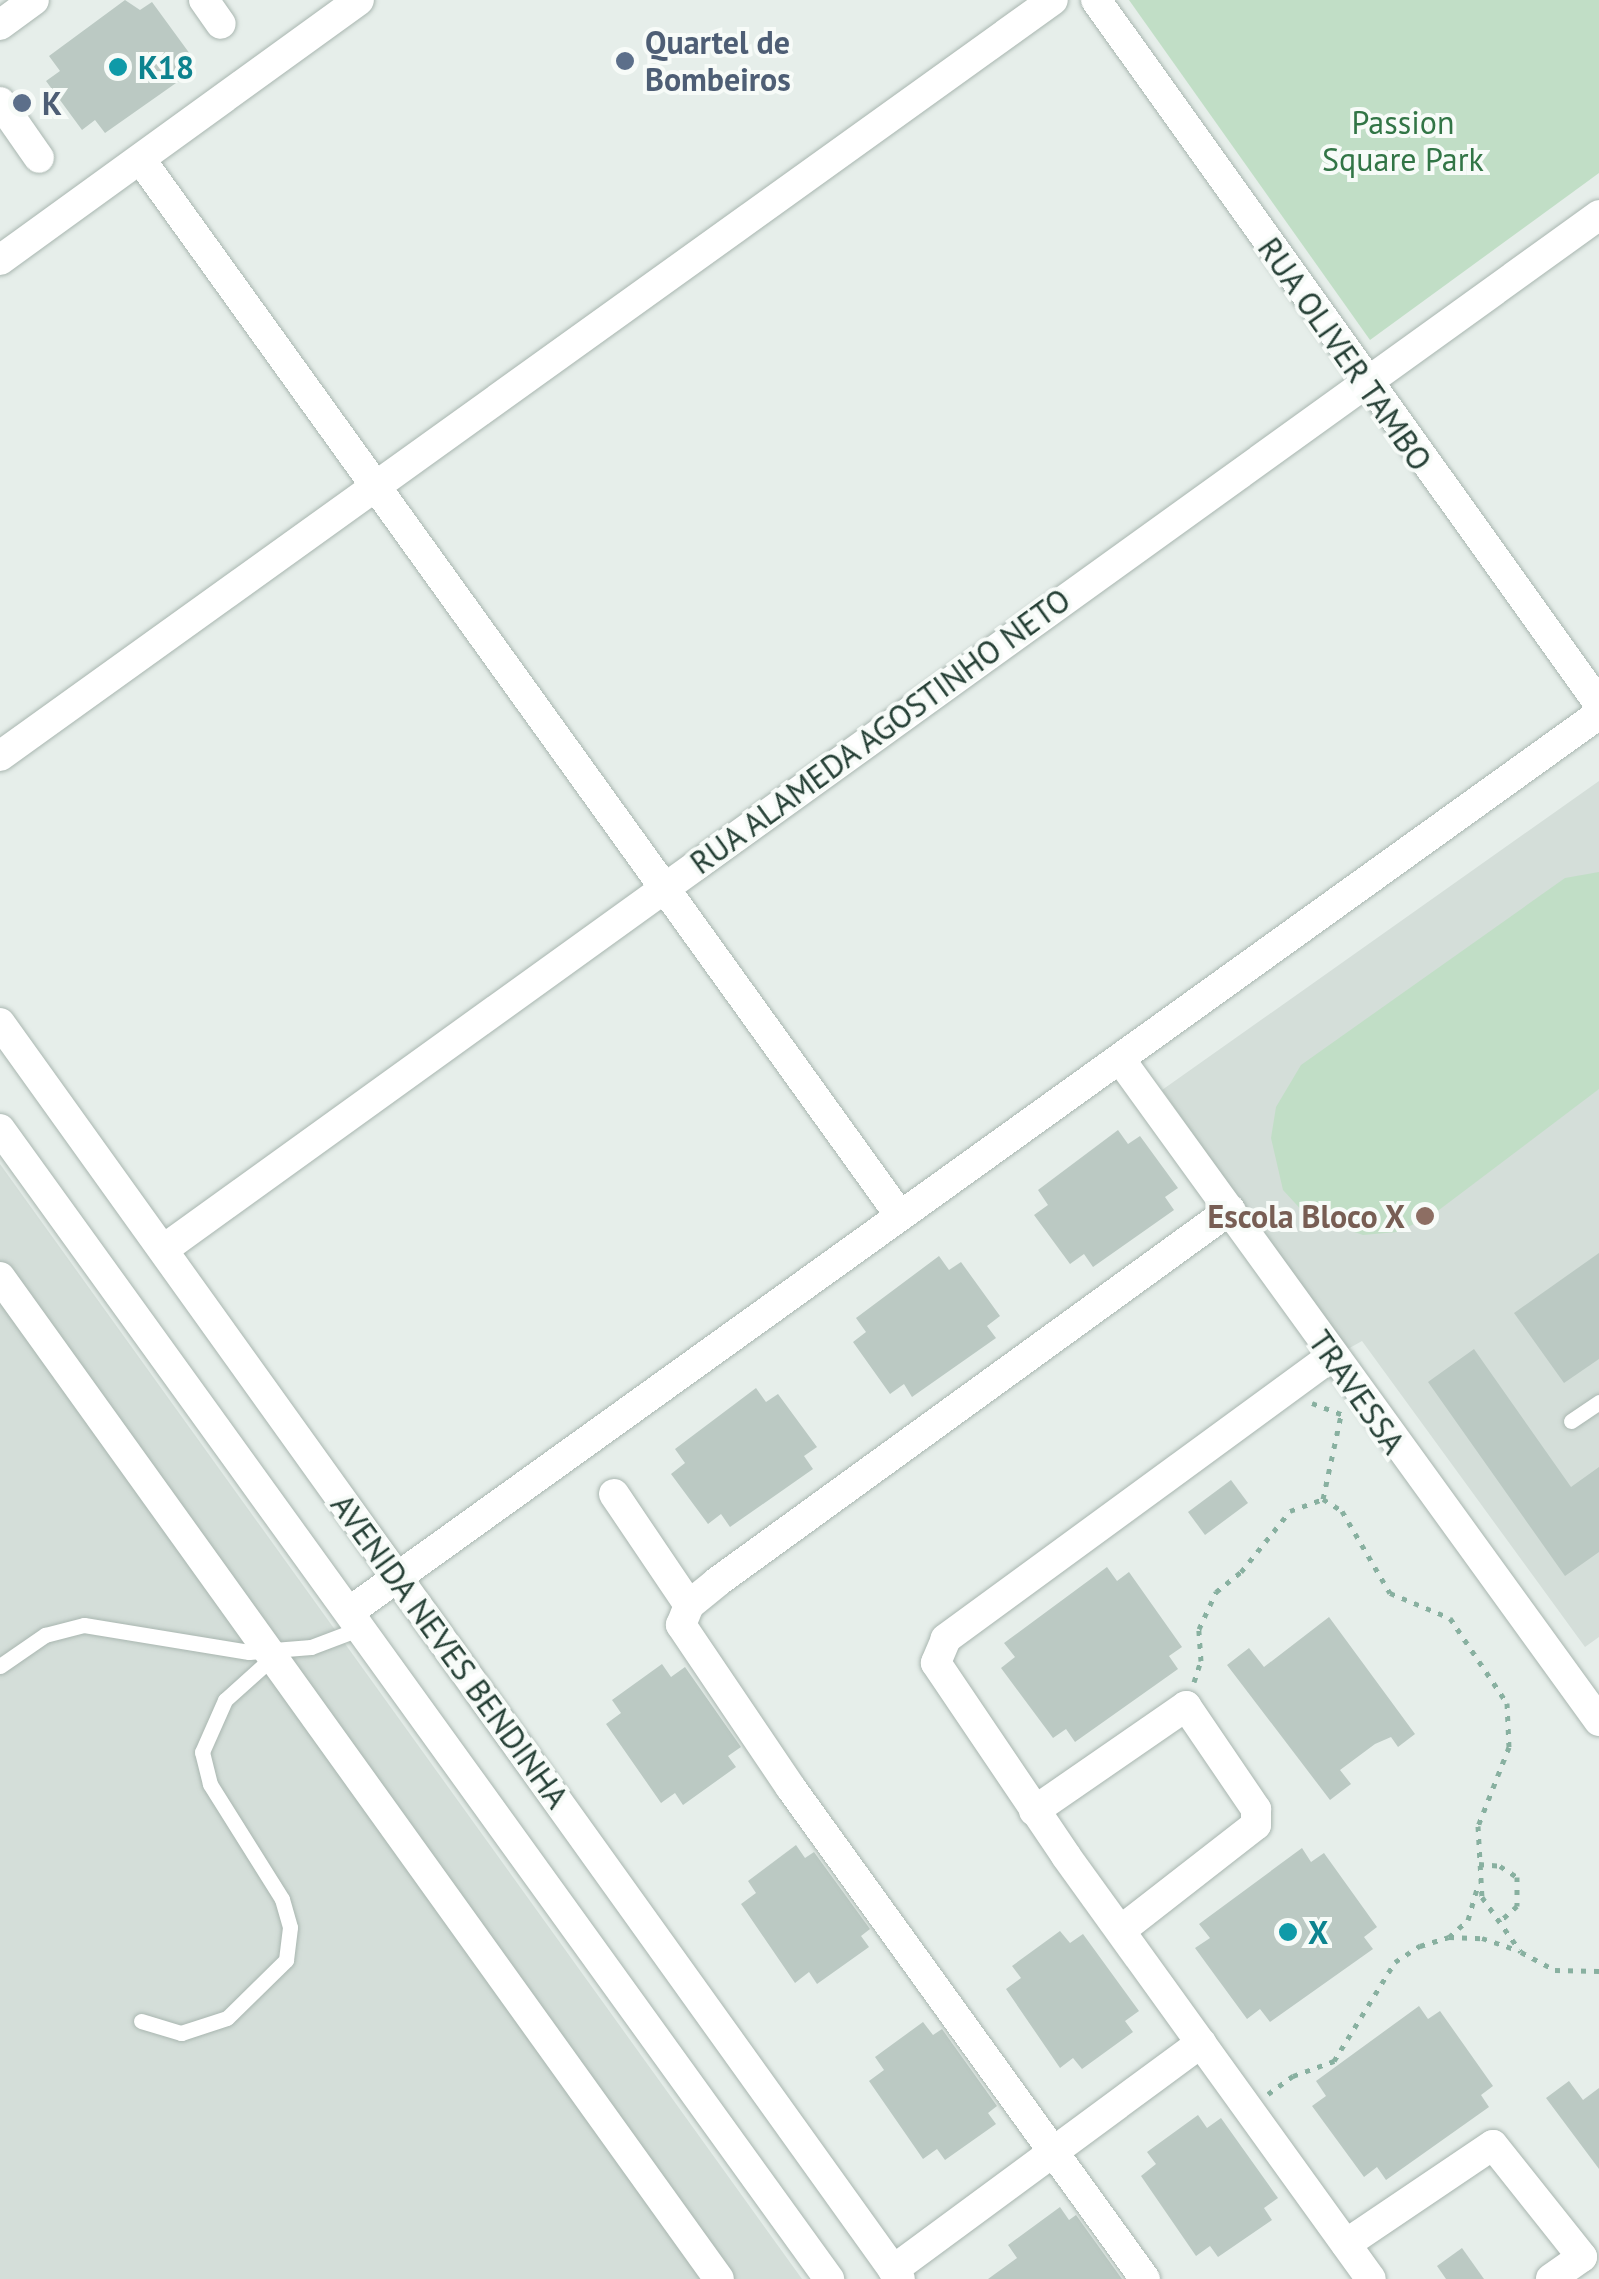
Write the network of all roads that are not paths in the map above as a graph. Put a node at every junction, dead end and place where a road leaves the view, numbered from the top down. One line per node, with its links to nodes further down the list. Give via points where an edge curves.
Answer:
1 (34, 0): 5 (street)
2 (359, 0): 8 (street)
3 (1053, 0): 12 (street)
4 (1096, 0): 11 (street, RUA OLIVER TAMBO)
5 (0, 24)
6 (0, 102): 7 (street)
7 (39, 158)
8 (141, 160): 10 (street); 12 (street)
9 (1599, 215): 11 (street, RUA ALAMEDA AGOSTINHO NETO)
10 (0, 260)
11 (1364, 383): 13 (street, RUA OLIVER TAMBO); 16 (street, RUA ALAMEDA AGOSTINHO NETO)
12 (374, 483): 15 (street); 16 (street)
13 (1599, 704)
14 (1599, 714): 18 (street)
15 (0, 756)
16 (662, 888): 21 (street); 22 (street, RUA ALAMEDA AGOSTINHO NETO)
17 (0, 1023): 22 (street, AVENIDA NEVES BENDINHA)
18 (1120, 1058): 20 (street, TRAVESSA); 21 (street)
19 (0, 1128): 30 (street, AVENIDA NEVES BENDINHA)
20 (1230, 1210): 24 (street, TRAVESSA); 29 (street)
21 (899, 1214): 28 (street)
22 (164, 1249): 28 (street, AVENIDA NEVES BENDINHA)
23 (0, 1277): 31 (street)
24 (1332, 1356): 33 (street, TRAVESSA); 34 (street, via 937,1651 940,1675)
25 (1599, 1402): 26 (lane)
26 (1572, 1421)
27 (614, 1494): 29 (street)
28 (398, 1578): 30 (street); 40 (street, AVENIDA NEVES BENDINHA)
29 (690, 1605): 38 (street, via 681,1625 686,1639)
30 (355, 1620): 31 (lane, via 310,1647); 42 (street, AVENIDA NEVES BENDINHA)
31 (272, 1653): 32 (lane, via 84,1625 45,1635); 36 (lane, via 225,1700 202,1752 210,1784 282,1899 290,1926 286,1960 227,2018 181,2032); 41 (street)
32 (0, 1666)
33 (1599, 1721)
34 (1034, 1810): 35 (street); 35 (street, via 1186,1706 1256,1809 1256,1825)
35 (1122, 1930): 37 (street)
36 (141, 2021)
37 (1202, 2043): 38 (street); 39 (street)
38 (1054, 2153): 40 (street); 43 (street)
39 (1346, 2244): 44 (street); 45 (street, via 1494,2146 1504,2150 1582,2257)
40 (896, 2274)
41 (719, 2279)
42 (828, 2279)
43 (1145, 2279)
44 (1371, 2279)
45 (1550, 2279)

